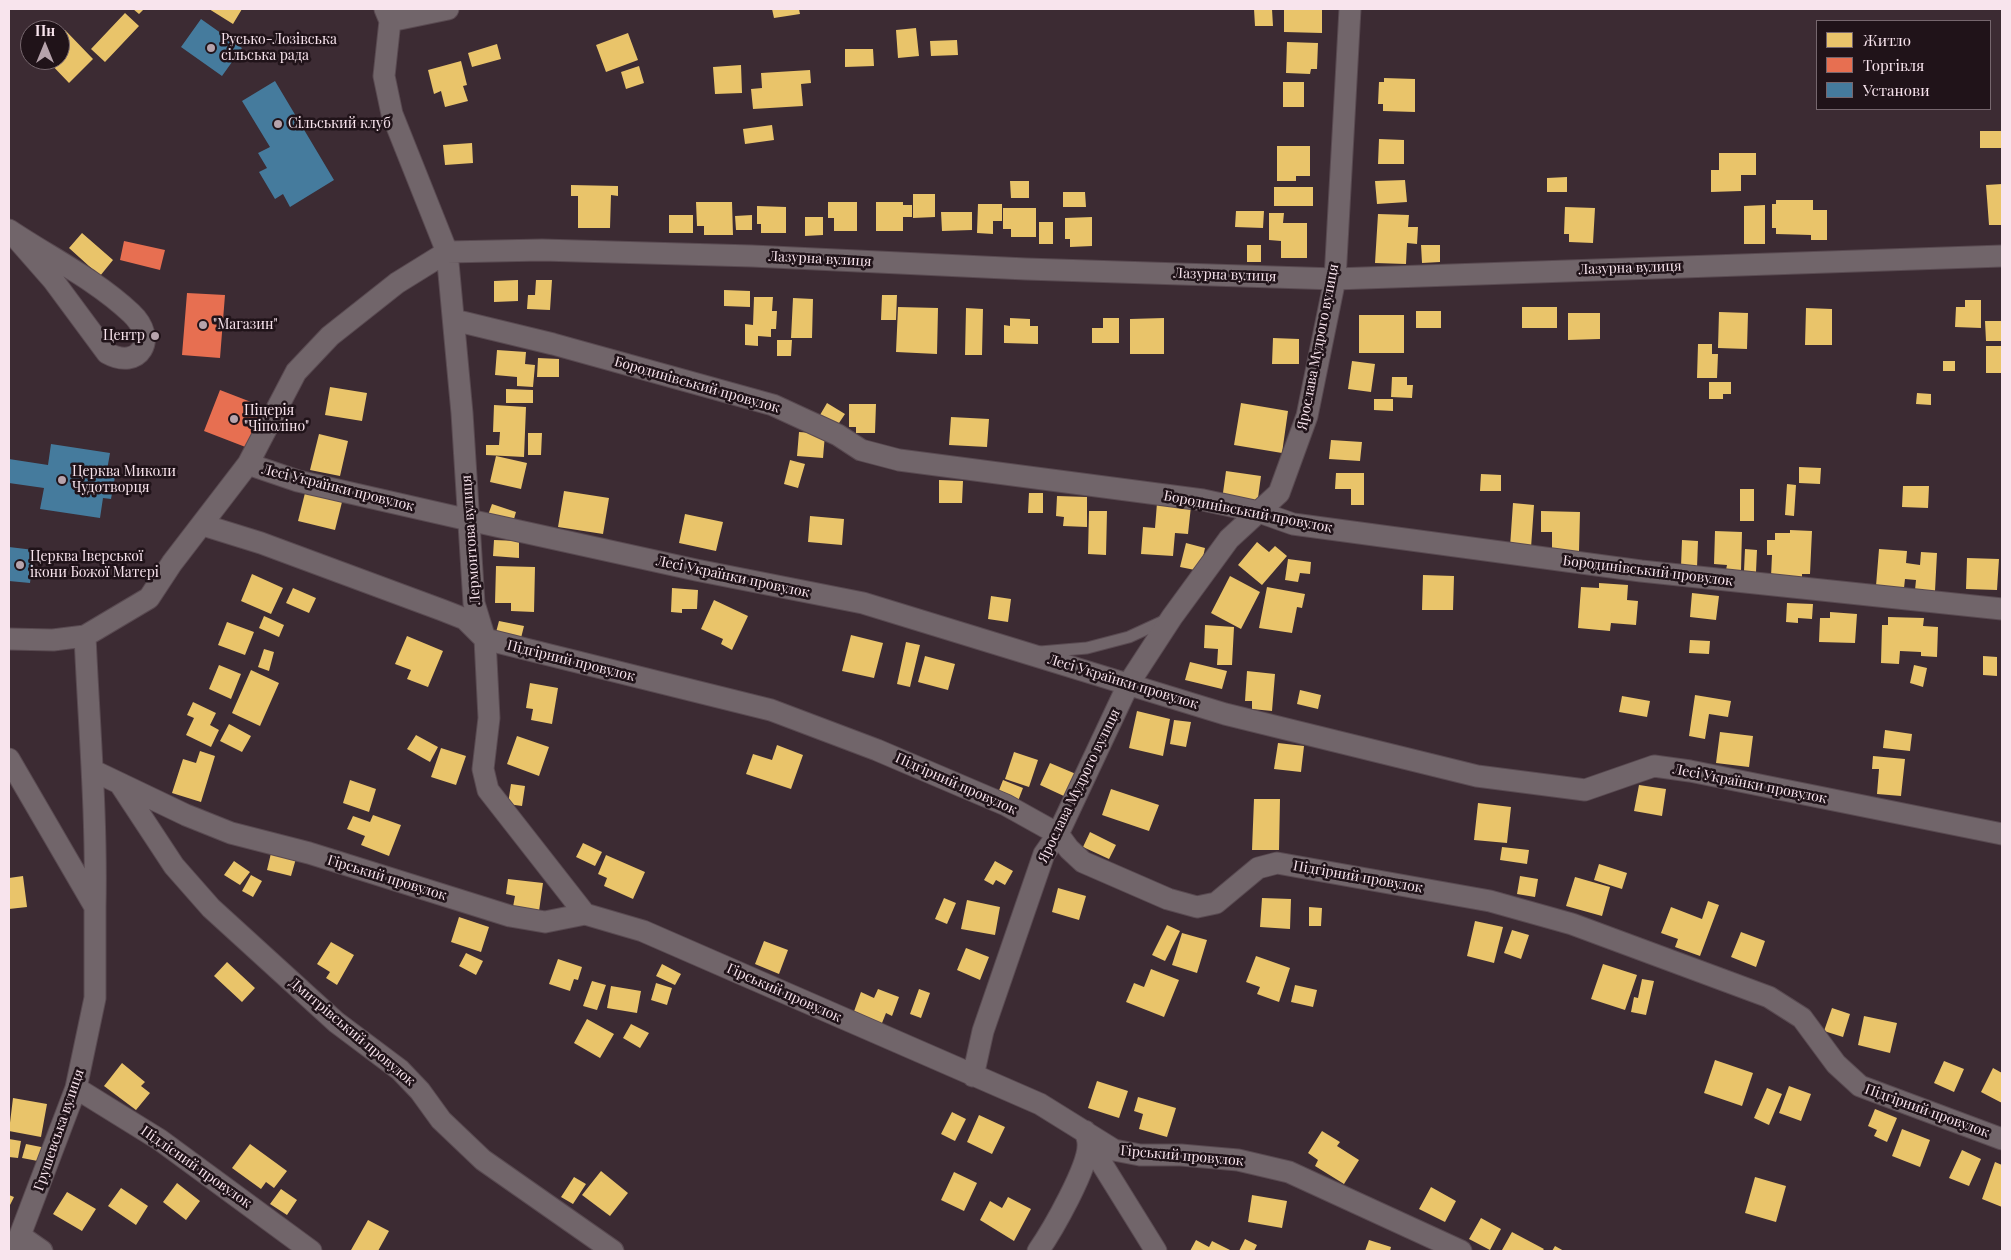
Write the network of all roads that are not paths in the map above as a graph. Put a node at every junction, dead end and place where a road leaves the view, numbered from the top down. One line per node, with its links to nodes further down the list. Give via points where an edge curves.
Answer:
1 (448, 9): 3 (street)
2 (1350, 9): 7 (street, Ярослава Мудрого вулиця)
3 (387, 15): 5 (street, Лермонтова вулиця, via 384,76 392,114)
4 (9, 232): 4 (street, via 73,270 129,311 142,324 146,335 144,346 137,354 127,359 107,353 53,280)
5 (448, 252): 7 (street, Лазурна вулиця, via 542,250 752,256); 8 (street, Лермонтова вулиця); 9 (street, via 397,282 324,342 296,372)
6 (2002, 256): 7 (street, Лазурна вулиця)
7 (1335, 279): 10 (street, Ярослава Мудрого вулиця, via 1307,416 1280,493)
8 (454, 320): 10 (street, Бородинівський провулок, via 773,405 838,435 861,450 900,460 1203,500); 11 (street, Лермонтова вулиця)
9 (248, 464): 11 (street, Лесі Українки провулок, via 298,480); 12 (street)
10 (1259, 512): 13 (street, Бородинівський провулок, via 1293,524 1641,571); 14 (street, Ярослава Мудрого вулиця, via 1229,539)
11 (470, 520): 17 (street, Лермонтова вулиця, via 474,603); 18 (street, Лесі Українки провулок, via 863,603)
12 (203, 525): 15 (street, via 149,598); 17 (street, via 442,610 465,620)
13 (2002, 609)
14 (1172, 617): 18 (lane, via 1129,637 1086,648); 19 (street, Ярослава Мудрого вулиця)
15 (85, 636): 16 (street, via 53,640); 21 (street, Грушевська вулиця)
16 (9, 639)
17 (484, 639): 23 (street, Підгірний провулок, via 771,710 1006,804); 26 (street, Лермонтова вулиця, via 489,718 483,768 488,790)
18 (1028, 653): 19 (street, Лесі Українки провулок)
19 (1129, 683): 23 (street, Ярослава Мудрого вулиця); 24 (street, Лесі Українки провулок, via 1225,714 1477,776 1585,790 1654,766)
20 (9, 759): 25 (street)
21 (94, 771): 22 (street, Гірський провулок); 25 (street, Грушевська вулиця)
22 (120, 783): 26 (street, Гірський провулок, via 231,833 309,853 510,916 545,922); 34 (street, Дмитрівський провулок, via 174,866 211,908 336,1022 400,1070 441,1120 483,1160)
23 (1058, 834): 27 (street, Ярослава Мудрого вулиця, via 1044,854 1010,950 983,1031); 30 (street, Підгірний провулок, via 1083,862 1168,899 1197,907 1216,903 1258,868 1277,863 1490,901 1572,924 1769,997 1802,1018 1836,1064 1860,1086)
24 (2002, 834)
25 (95, 907): 28 (street, Грушевська вулиця, via 95,998)
26 (585, 914): 27 (street, Гірський провулок, via 643,931)
27 (973, 1076): 29 (street, Гірський провулок, via 1040,1104)
28 (76, 1088): 31 (street, Грушевська вулиця); 33 (street, Підлісний провулок, via 160,1140)
29 (1087, 1137): 35 (street, via 1085,1158 1059,1220); 36 (street); 37 (street, Гірський провулок, via 1114,1150 1140,1155 1238,1160 1289,1172)
30 (2002, 1139)
31 (18, 1244): 32 (street)
32 (42, 1251)
33 (312, 1251)
34 (613, 1251)
35 (1038, 1251)
36 (1156, 1251)
37 (1461, 1251)

